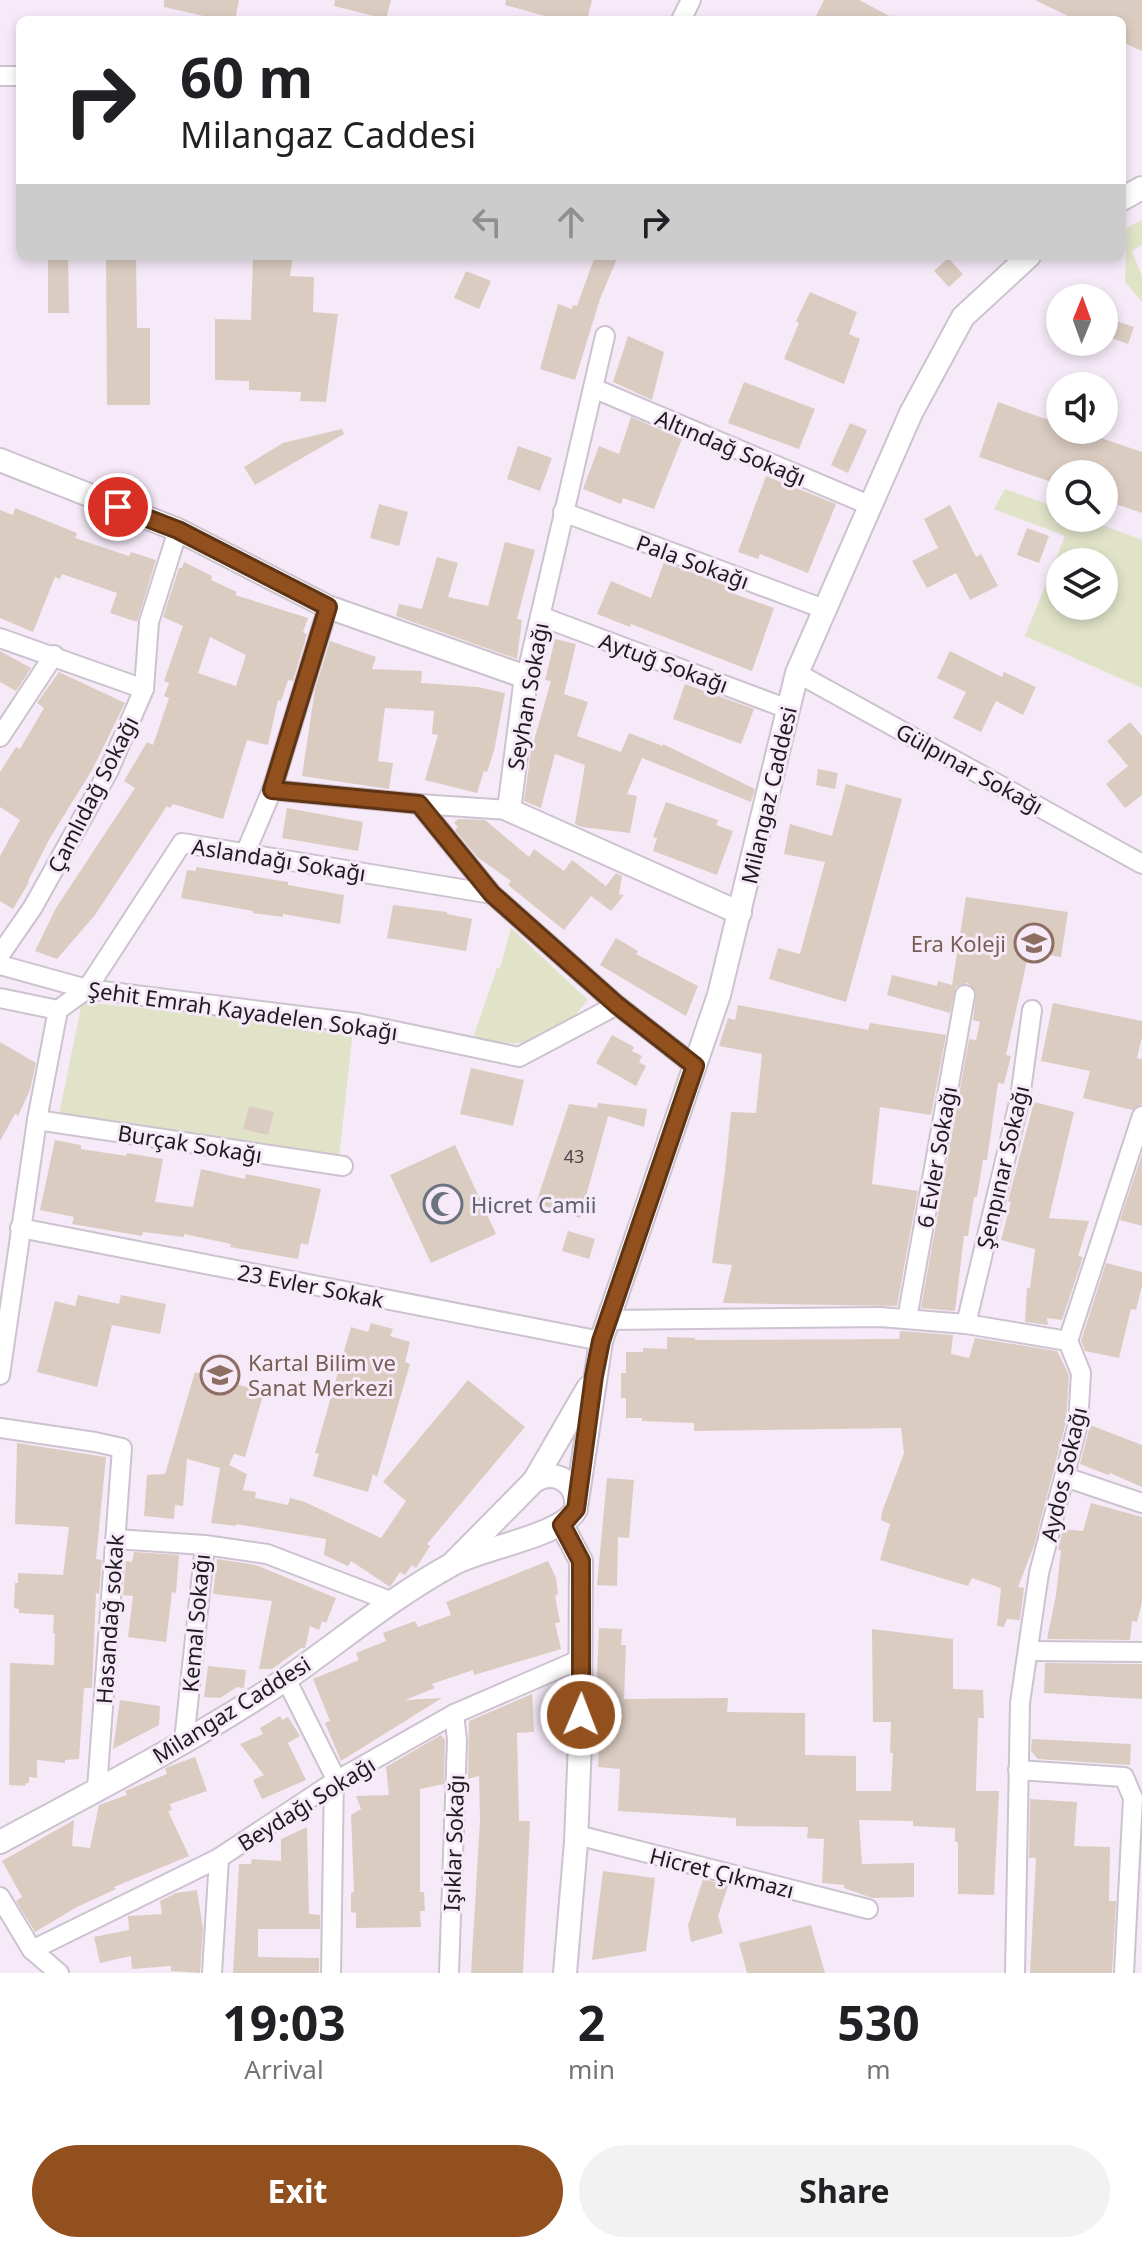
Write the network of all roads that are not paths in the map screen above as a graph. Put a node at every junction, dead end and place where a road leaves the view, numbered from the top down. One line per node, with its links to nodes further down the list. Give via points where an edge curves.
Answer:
1 (1025, 260): 5 (street, Milangaz Caddesi, via 963,317)
2 (605, 336): 3 (street, Seyhan Sokağı)
3 (593, 388): 5 (street, Altındağ Sokağı); 6 (street, Seyhan Sokağı)
4 (0, 460): 7 (street)
5 (869, 505): 9 (street, Milangaz Caddesi)
6 (563, 512): 9 (street, Pala Sokağı); 10 (street, Seyhan Sokağı)
7 (178, 530): 8 (street); 15 (street, Çamlıdağ Sokağı, via 149,622)
8 (328, 607): 14 (street); 18 (street)
9 (824, 609): 13 (street, Milangaz Caddesi)
10 (540, 616): 14 (street, Seyhan Sokağı); 16 (street, Aytuğ Sokağı)
11 (0, 638): 12 (street)
12 (54, 655): 15 (street); 17 (street)
13 (797, 673): 16 (street, Milangaz Caddesi); 22 (street, Gülpınar Sokağı)
14 (526, 677): 20 (street, Seyhan Sokağı)
15 (144, 689): 25 (street, Çamlıdağ Sokağı, via 108,772 33,907)
16 (788, 709): 24 (street, Milangaz Caddesi)
17 (0, 737)
18 (272, 790): 19 (street); 21 (street)
19 (419, 804): 20 (street); 23 (street)
20 (509, 810): 24 (street)
21 (245, 854): 23 (street, Aslandağı Sokağı); 27 (street, Aslandağı Sokağı, via 182,843)
22 (1142, 864)
23 (492, 894): 30 (street)
24 (740, 913): 33 (street, Milangaz Caddesi)
25 (0, 955)
26 (0, 965): 27 (street, Şehit Emrah Kayadelen Sokağı)
27 (87, 989): 30 (street, Şehit Emrah Kayadelen Sokağı, via 357,1023 519,1057); 31 (street, Aslandağı Sokağı)
28 (965, 995): 38 (street, 6 Evler Sokağı)
29 (0, 998): 31 (street)
30 (617, 1005): 33 (street)
31 (58, 1010): 35 (street)
32 (1032, 1010): 39 (street, Şenpınar Sokağı, via 1020,1098)
33 (695, 1066): 40 (street, Milangaz Caddesi)
34 (1142, 1116): 42 (street)
35 (37, 1120): 36 (street, Burçak Sokağı); 37 (street)
36 (343, 1166)
37 (20, 1228): 40 (street, 23 Evler Sokak); 41 (street)
38 (907, 1319): 39 (street); 40 (street)
39 (966, 1324): 42 (street)
40 (604, 1331): 44 (street, Milangaz Caddesi)
41 (3, 1333): 43 (street)
42 (1068, 1341): 46 (street, Aydos Sokağı, via 1081,1373 1078,1424)
43 (0, 1375)
44 (594, 1376): 47 (street, Milangaz Caddesi); 48 (street, Milangaz Caddesi)
45 (0, 1428): 51 (street, Hasandağ sokak, via 122,1448)
46 (1065, 1477): 49 (street); 55 (street, Aydos Sokağı, via 1039,1573)
47 (530, 1486): 48 (street, via 542,1477 558,1477 572,1486); 50 (street, via 525,1504 531,1519); 53 (street, Milangaz Caddesi)
48 (577, 1501): 50 (street, Milangaz Caddesi, via 573,1515)
49 (1142, 1503)
50 (558, 1526): 53 (street, Milangaz Caddesi); 57 (street, via 581,1561)
51 (115, 1539): 52 (street, Kemal Sokağı); 63 (street, Hasandağ sokak)
52 (205, 1545): 54 (street, via 267,1554); 60 (street, Kemal Sokağı)
53 (454, 1562): 54 (street, Milangaz Caddesi)
54 (390, 1601): 58 (street, Milangaz Caddesi)
55 (1028, 1651): 56 (street); 61 (street, Aydos Sokağı)
56 (1142, 1652)
57 (581, 1659): 59 (street, Beydağı Sokağı); 64 (street)
58 (286, 1679): 60 (street, Milangaz Caddesi); 62 (street)
59 (454, 1714): 62 (street, Beydağı Sokağı); 73 (street, Işıklar Sokağı)
60 (184, 1741): 63 (street, Milangaz Caddesi)
61 (1018, 1770): 75 (street, Aydos Sokağı); 76 (street, via 1124,1777 1133,1798)
62 (334, 1782): 66 (street, Beydağı Sokağı); 72 (street)
63 (97, 1789): 65 (street, Milangaz Caddesi)
64 (577, 1835): 68 (street, Hicret Çıkmazı); 74 (street)
65 (0, 1842)
66 (219, 1858): 69 (street, Beydağı Sokağı); 71 (street)
67 (0, 1897): 69 (street)
68 (868, 1909)
69 (32, 1950): 70 (street)
70 (59, 1973)
71 (212, 1973)
72 (331, 1973)
73 (449, 1973)
74 (565, 1973)
75 (1015, 1973)
76 (1124, 1973)

